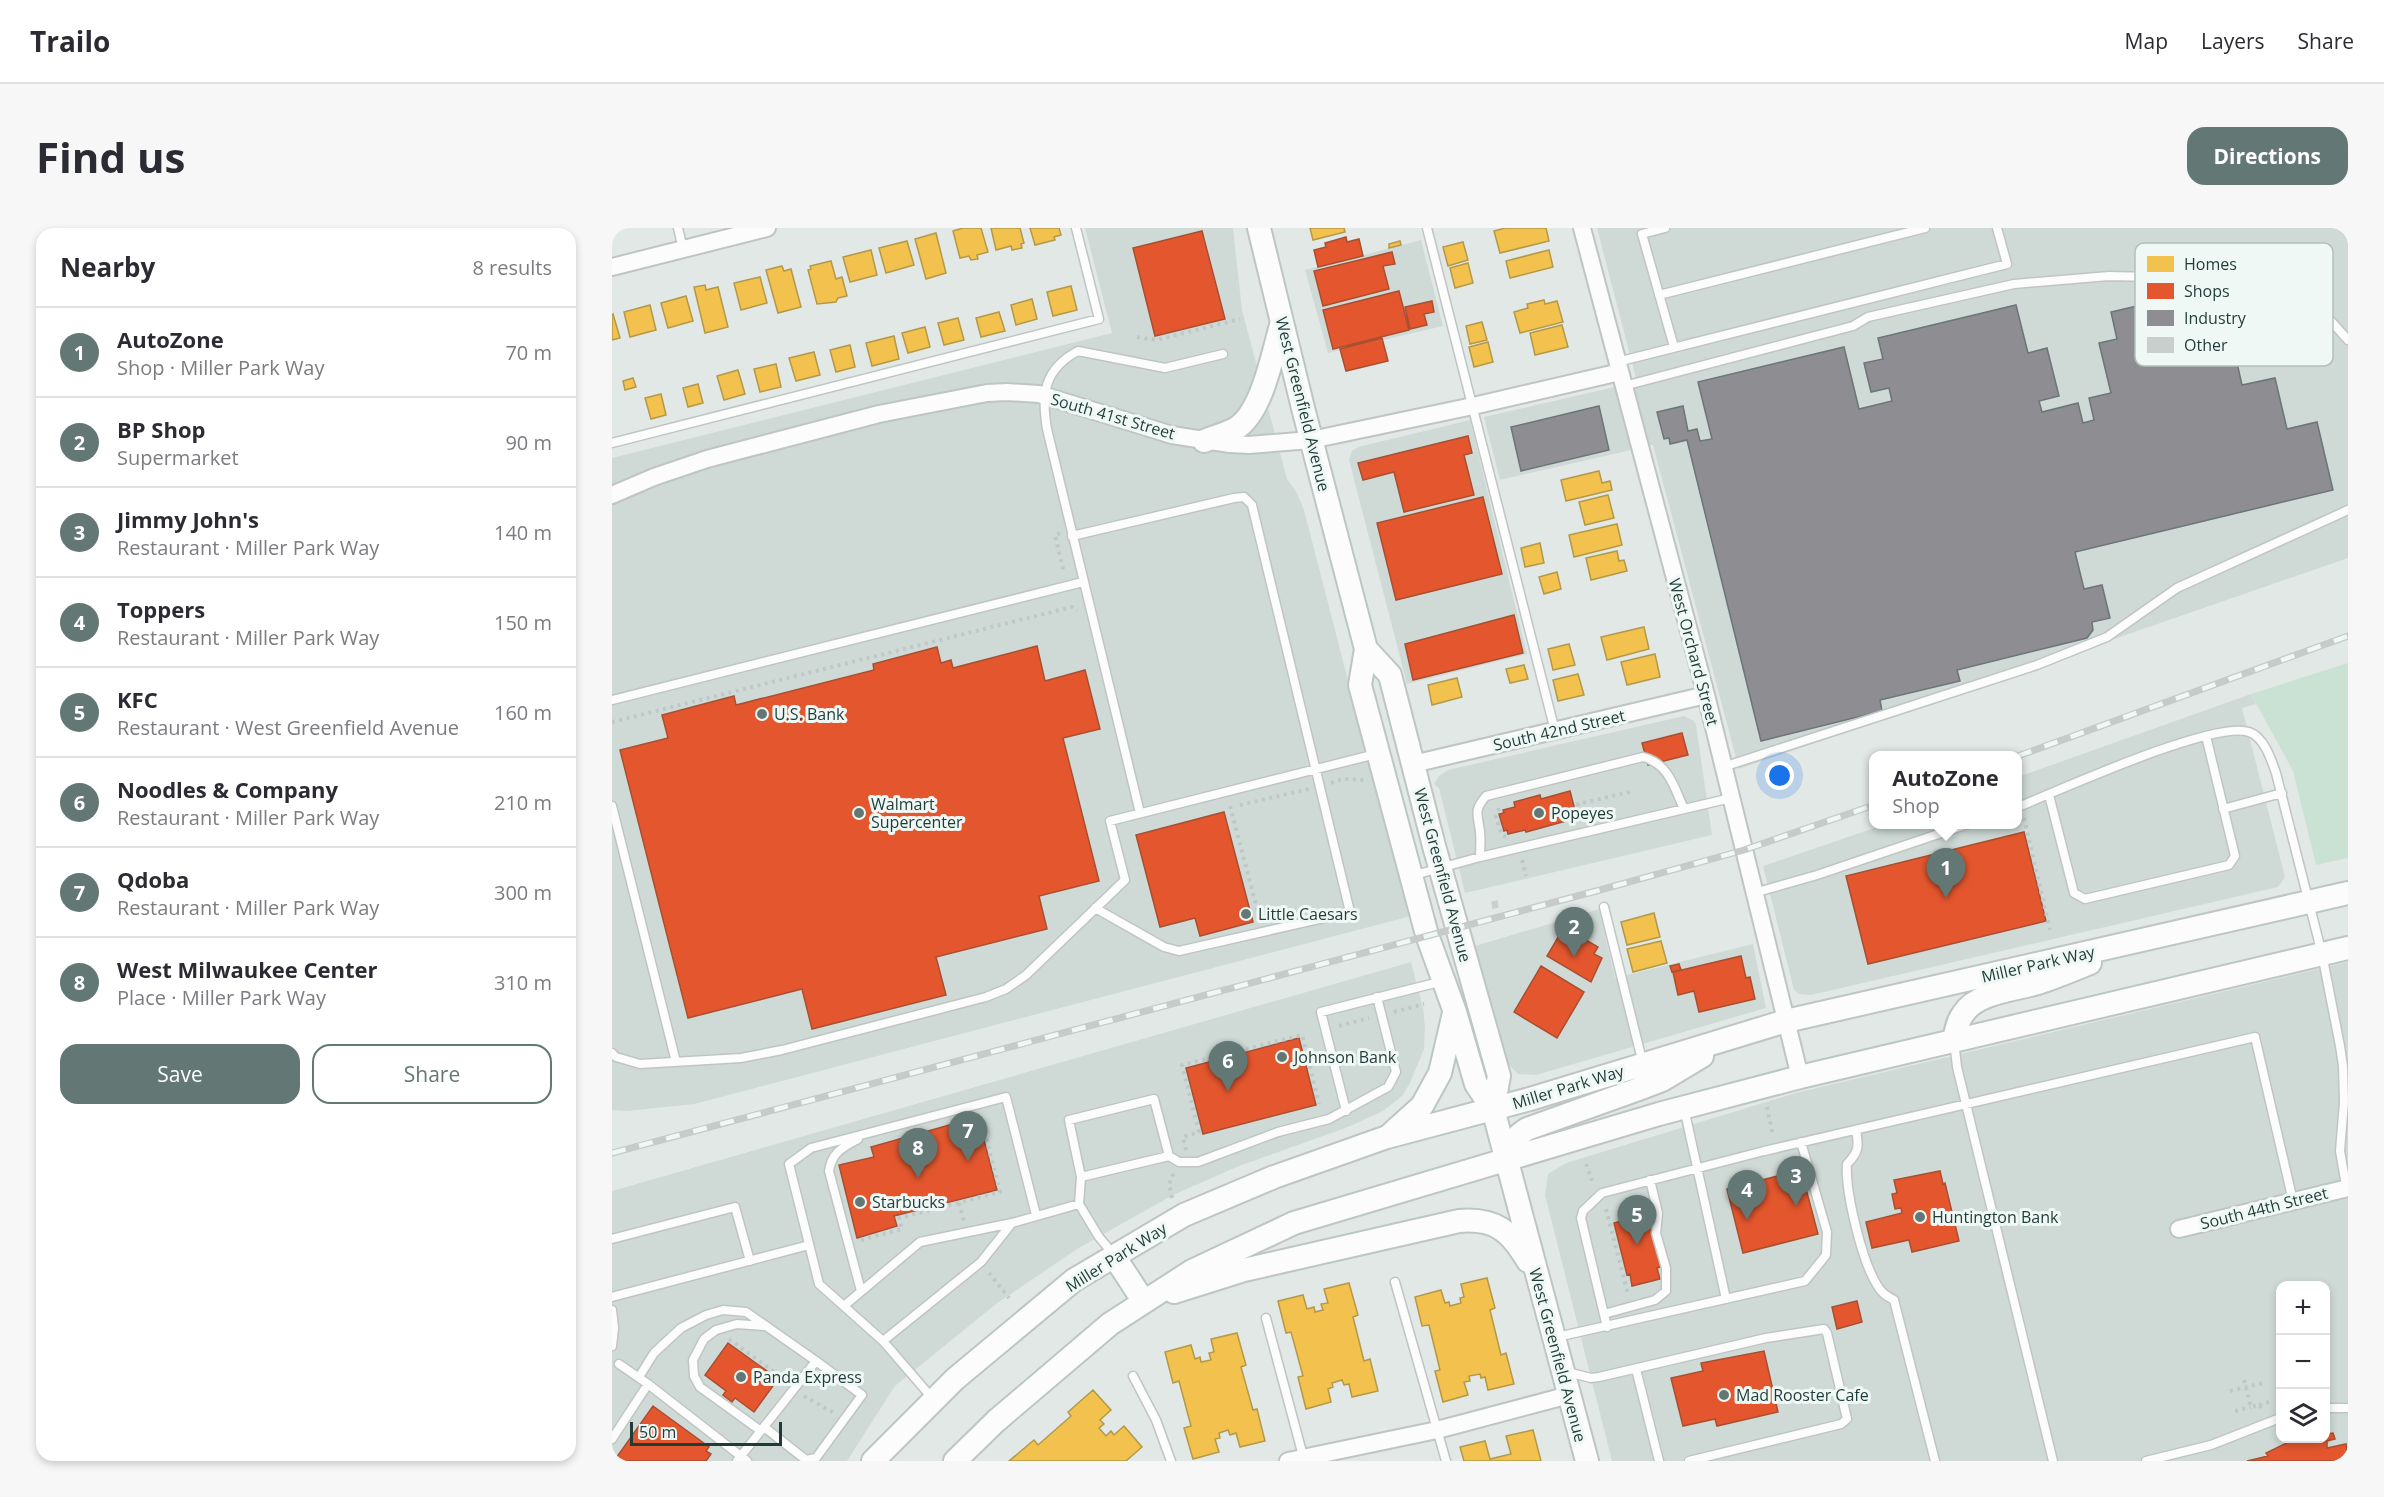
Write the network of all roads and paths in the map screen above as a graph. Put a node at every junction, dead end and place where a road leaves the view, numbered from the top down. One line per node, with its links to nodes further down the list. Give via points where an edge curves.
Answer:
1 (678, 228): 10 (lane)
2 (767, 228): 10 (street)
3 (1076, 228): 26 (lane, via 1099,319)
4 (1259, 228): 15 (main road, West Greenfield Avenue)
5 (1427, 228): 23 (lane)
6 (1582, 228): 21 (street, West Orchard Street)
7 (1665, 228): 13 (lane, via 1642,234)
8 (1924, 228): 13 (lane)
9 (1997, 228): 19 (lane, via 2007,264)
10 (683, 249): 11 (street)
11 (612, 267)
12 (2135, 277): 21 (lane, via 2003,286 1868,317 1853,326)
13 (1659, 295): 19 (lane)
14 (1240, 319): 17 (path, via 1156,340)
15 (1282, 320): 24 (main road, West Greenfield Avenue); 25 (main road, via 1258,402 1248,418 1236,428)
16 (2333, 322): 18 (lane)
17 (1137, 337)
18 (2348, 340)
19 (1674, 347): 21 (lane)
20 (1223, 354): 22 (lane, via 1165,368 1078,351 1053,370)
21 (1620, 373): 23 (street, South 41st Street); 35 (street, West Orchard Street)
22 (1044, 396): 25 (street, South 41st Street); 27 (street, South 41st Street, via 987,393 879,414 707,459); 30 (lane, via 1047,429)
23 (1473, 406): 24 (street, South 41st Street); 38 (lane)
24 (1311, 440): 25 (street, South 41st Street, via 1249,445); 34 (main road, West Greenfield Avenue)
25 (1204, 441)
26 (612, 443)
27 (612, 495)
28 (2348, 510): 42 (lane, via 2177,588 2107,637 2037,665)
29 (1055, 536): 31 (path)
30 (1072, 536): 32 (lane); 43 (lane, via 1244,497 1252,505)
31 (1063, 568)
32 (1083, 582): 36 (lane); 57 (lane)
33 (1079, 621): 37 (path, via 1072,607)
34 (1366, 649): 40 (main road, West Greenfield Avenue, via 1360,685); 41 (main road, West Greenfield Avenue, via 1390,675)
35 (1706, 695): 38 (street, South 42nd Street); 42 (street, West Orchard Street)
36 (612, 700)
37 (612, 722)
38 (1555, 731): 41 (street, South 42nd Street)
39 (2206, 736): 47 (lane, via 2239,730 2257,735); 48 (lane, via 2178,743); 56 (lane)
40 (1378, 753): 43 (lane); 64 (main road, West Greenfield Avenue)
41 (1413, 764): 63 (main road, West Greenfield Avenue)
42 (1723, 767): 49 (street, West Orchard Street)
43 (1316, 769): 45 (lane); 57 (lane)
44 (1365, 781): 45 (path, via 1343,779)
45 (1320, 787): 52 (path); 71 (lane, via 1350,912)
46 (1634, 791): 59 (path, via 1578,804 1581,820)
47 (2282, 794): 56 (lane); 67 (lane)
48 (2049, 795): 50 (lane); 56 (lane, via 2074,893 2085,899 2229,865 2235,856)
49 (1731, 798): 55 (lane); 65 (street, West Orchard Street)
50 (2022, 805)
51 (612, 806): 86 (lane)
52 (1231, 806): 54 (path); 71 (path)
53 (1503, 806): 61 (path, via 1497,809 1498,827 1502,835)
54 (1220, 809)
55 (1684, 809): 62 (lane); 62 (lane, via 1661,765 1643,757 1486,796 1478,805 1476,818)
56 (2223, 809)
57 (1140, 813): 69 (lane, via 1110,821 1125,880)
58 (2022, 818): 70 (path)
59 (1571, 823)
60 (1956, 829): 65 (lane)
61 (1516, 836)
62 (1480, 857): 63 (lane)
63 (1440, 868): 64 (lane); 94 (main road, West Greenfield Avenue, via 1499,1076)
64 (1411, 876): 75 (main road, West Greenfield Avenue)
65 (1754, 893): 80 (street, West Orchard Street)
66 (2348, 893): 67 (main road, Miller Park Way)
67 (2308, 902): 72 (main road, Miller Park Way); 74 (lane)
68 (1604, 907): 87 (lane)
69 (1095, 908): 71 (lane, via 1164,947 1179,951); 86 (lane, via 1026,975 986,997 782,1050 741,1058)
70 (2050, 930)
71 (1263, 932)
72 (2141, 940): 80 (main road, Miller Park Way); 83 (main road, via 2072,971 1973,1004 1957,1024)
73 (2348, 948): 74 (main road)
74 (2322, 954): 83 (main road); 109 (lane, via 2343,1066 2340,1151)
75 (1443, 981): 76 (lane); 78 (main road, West Greenfield Avenue)
76 (1377, 997): 79 (lane); 81 (lane, via 1321,1012)
77 (1424, 1004): 79 (path)
78 (1455, 1012): 94 (main road, West Greenfield Avenue, via 1476,1084); 98 (main road, via 1436,1081 1422,1106)
79 (1382, 1015): 81 (path, via 1340,1026); 95 (lane, via 1396,1072 1388,1087)
80 (1786, 1021): 82 (main road, Miller Park Way); 88 (street, West Orchard Street)
81 (1327, 1035): 84 (path); 95 (lane)
82 (1726, 1040): 87 (main road, Miller Park Way); 103 (main road, via 1662,1080 1527,1129 1512,1142)
83 (1954, 1040): 88 (main road); 91 (lane)
84 (1304, 1044): 90 (path); 101 (path, via 1302,1035 1182,1065 1199,1132 1183,1137)
85 (612, 1053): 86 (lane, via 616,1058 640,1065)
86 (676, 1062)
87 (1643, 1064): 94 (main road, Miller Park Way)
88 (1800, 1077): 92 (main road)
89 (978, 1104): 97 (lane); 114 (lane, via 1006,1097); 118 (path, via 1000,1192 899,1218 902,1229)
90 (1319, 1104)
91 (1966, 1104): 96 (lane); 112 (lane, via 2254,1036); 173 (lane)
92 (1684, 1107): 103 (main road); 105 (lane)
93 (1767, 1107): 100 (path)
94 (1493, 1109): 98 (main road, Miller Park Way); 103 (main road, West Greenfield Avenue)
95 (1346, 1111): 102 (lane, via 1198,1162 1179,1162)
96 (1856, 1130): 99 (lane); 172 (lane, via 1859,1146 1847,1164 1846,1174 1858,1233 1877,1287 1894,1300)
97 (869, 1133): 118 (lane, via 836,1151 831,1159 829,1171); 119 (lane, via 811,1148 789,1164)
98 (1387, 1137): 120 (main road, Miller Park Way, via 1274,1177 1194,1211)
99 (1801, 1142): 100 (lane); 126 (lane, via 1827,1232 1826,1255 1805,1281)
100 (1776, 1148): 105 (lane)
101 (1187, 1149)
102 (1169, 1156): 107 (lane); 107 (lane, via 1154,1099 1069,1120)
103 (1507, 1160): 122 (main road, West Greenfield Avenue); 127 (main road, via 1294,1223 1192,1271)
104 (1587, 1164): 110 (path)
105 (1698, 1168): 108 (lane); 126 (lane)
106 (1175, 1171): 111 (path, via 1169,1184)
107 (1081, 1177): 113 (lane)
108 (1650, 1180): 110 (lane); 129 (lane, via 1658,1213 1656,1233 1666,1268 1666,1291 1655,1300)
109 (2347, 1191): 112 (street, South 44th Street)
110 (1599, 1196): 129 (path, via 1606,1208); 131 (lane, via 1583,1210 1581,1218)
111 (1172, 1198)
112 (2294, 1201): 116 (street, South 44th Street)
113 (1079, 1204): 114 (lane); 120 (lane)
114 (1036, 1215): 115 (lane)
115 (1012, 1223): 124 (lane, via 920,1242); 137 (lane, via 981,1262)
116 (2179, 1229)
117 (612, 1239): 121 (lane, via 735,1207)
118 (848, 1243): 124 (lane)
119 (809, 1245): 121 (lane); 128 (lane, via 819,1284)
120 (1114, 1256): 127 (main road); 152 (main road, Miller Park Way, via 1074,1280)
121 (750, 1261): 125 (lane)
122 (1536, 1274): 127 (main road, via 1505,1231 1493,1223 1472,1220 1244,1270); 136 (main road, West Greenfield Avenue)
123 (1395, 1282): 161 (lane)
124 (861, 1291): 128 (lane)
125 (612, 1297)
126 (1726, 1299): 134 (lane)
127 (1144, 1302): 166 (main road, via 1110,1324)
128 (845, 1305): 137 (lane)
129 (1631, 1306): 131 (lane)
130 (612, 1310): 138 (lane)
131 (1604, 1314): 134 (lane)
132 (1266, 1318): 164 (lane)
133 (765, 1326): 135 (lane, via 737,1324); 139 (lane); 144 (lane, via 746,1312 723,1310 706,1315 681,1328 654,1353)
134 (1607, 1327): 136 (lane)
135 (716, 1330): 149 (path); 160 (lane, via 704,1339 693,1360 694,1376 700,1388)
136 (1553, 1338): 142 (main road, West Greenfield Avenue)
137 (883, 1341): 152 (lane)
138 (612, 1346)
139 (816, 1361): 149 (lane); 158 (lane, via 862,1395)
140 (620, 1364): 144 (lane)
141 (1636, 1369): 142 (lane, via 1591,1378); 170 (lane); 171 (lane, via 1766,1338 1824,1329 1827,1333 1847,1419 1841,1424)
142 (1562, 1371): 151 (main road, West Greenfield Avenue)
143 (1133, 1376): 167 (lane, via 1156,1420)
144 (639, 1377): 147 (lane)
145 (2244, 1380): 148 (path)
146 (2263, 1383): 148 (path)
147 (648, 1384): 162 (lane); 163 (lane)
148 (2246, 1387): 150 (path); 154 (path)
149 (793, 1390): 158 (path); 160 (lane)
150 (2230, 1391)
151 (1569, 1395): 161 (street); 169 (main road, West Greenfield Avenue)
152 (933, 1399): 165 (main road, Miller Park Way)
153 (2269, 1402): 154 (path)
154 (2251, 1407): 157 (path)
155 (2330, 1408): 156 (lane)
156 (2348, 1408)
157 (2235, 1411)
158 (844, 1419): 160 (lane, via 816,1458 806,1460)
159 (2276, 1420): 174 (lane, via 2211,1445)
160 (762, 1429): 163 (lane)
161 (1437, 1430): 164 (street); 168 (lane)
162 (612, 1439)
163 (742, 1459)
164 (1295, 1459)
165 (873, 1461)
166 (955, 1461)
167 (1171, 1461)
168 (1446, 1461)
169 (1587, 1461)
170 (1659, 1461)
171 (1689, 1461)
172 (1935, 1461)
173 (2053, 1461)
174 (2146, 1461)

